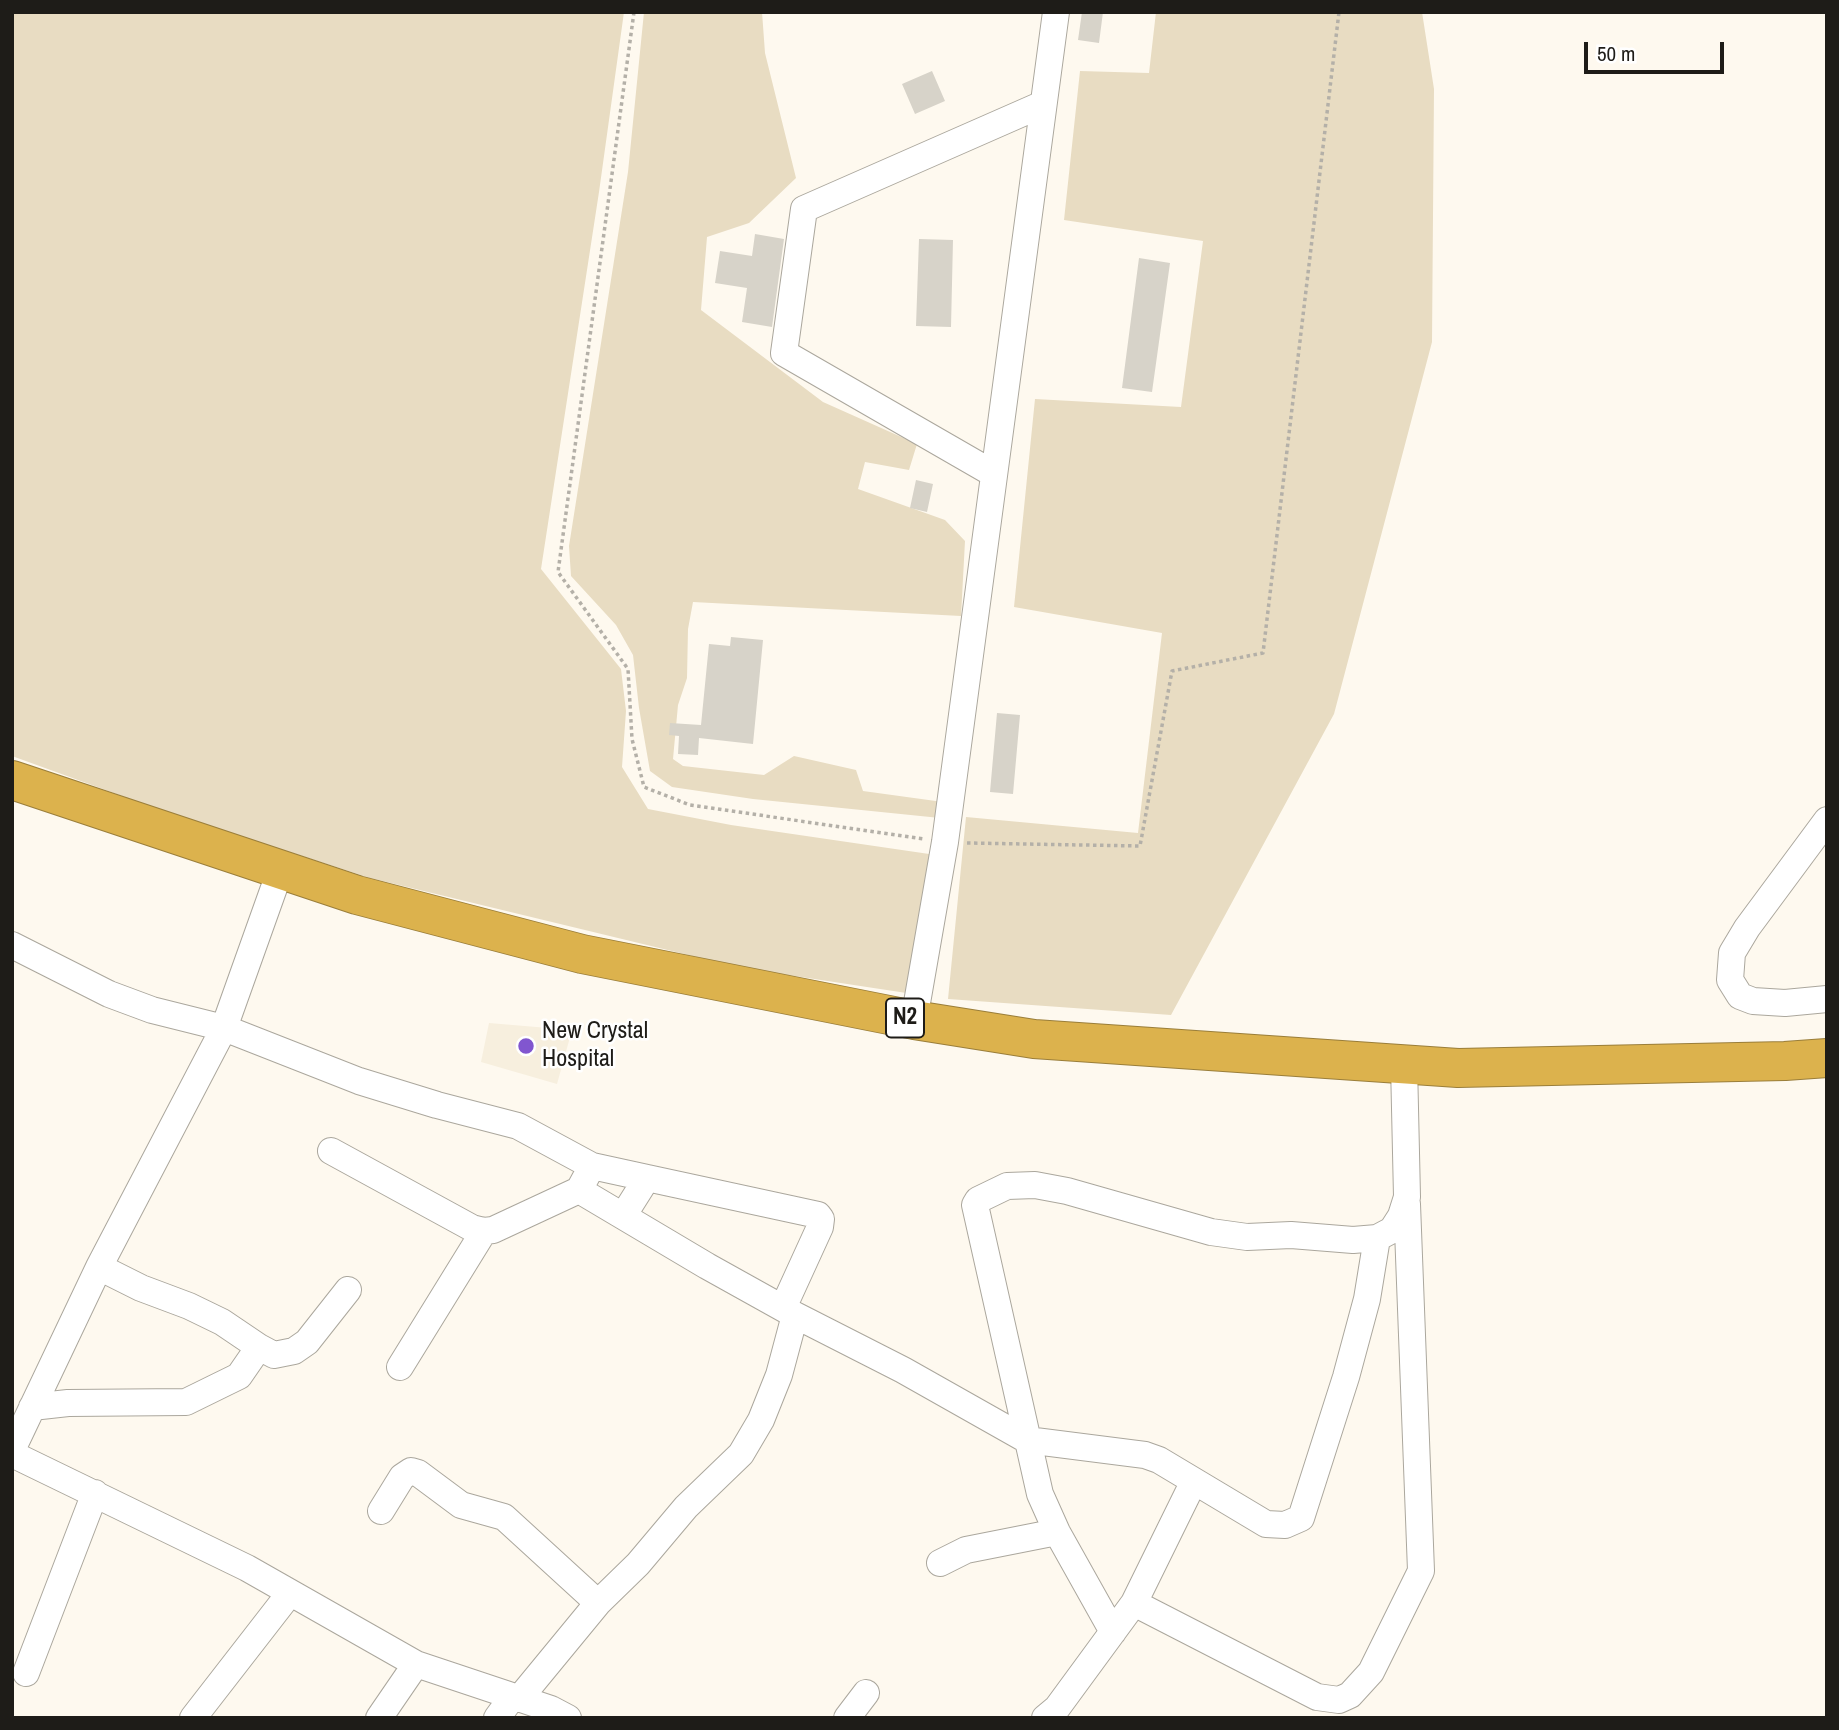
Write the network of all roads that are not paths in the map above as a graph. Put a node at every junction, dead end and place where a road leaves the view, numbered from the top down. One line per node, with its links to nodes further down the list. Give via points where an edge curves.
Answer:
1 (1056, 12): 2 (street)
2 (1043, 104): 3 (street); 3 (street, via 804,209 784,354)
3 (994, 474): 9 (street, via 945,842)
4 (12, 780): 6 (highway, N2)
5 (1827, 820): 8 (street, via 1747,928 1732,953 1730,980 1740,996 1753,1001)
6 (280, 870): 9 (highway, N2, via 356,895 582,954); 10 (street)
7 (12, 945): 10 (street, via 109,994)
8 (1827, 999)
9 (914, 1020): 12 (highway, N2, via 1034,1039)
10 (224, 1028): 14 (street, via 359,1081 518,1126); 21 (street)
11 (1827, 1058): 12 (highway, N2, via 1458,1068)
12 (1404, 1064): 17 (street)
13 (331, 1151): 19 (street)
14 (592, 1166): 15 (street); 16 (street)
15 (647, 1178): 18 (street); 23 (street, via 818,1215 820,1227)
16 (579, 1190): 18 (street); 19 (street)
17 (1407, 1197): 20 (street, via 1392,1230); 36 (street, via 1421,1572 1371,1672 1350,1695 1339,1700 1317,1697)
18 (623, 1216): 23 (street)
19 (484, 1231): 25 (street)
20 (1377, 1238): 27 (street, via 1247,1237 1211,1232 1035,1185 1007,1185 978,1200 975,1205); 29 (street, via 1364,1312 1301,1518 1285,1525 1266,1524)
21 (99, 1267): 24 (street, via 222,1322); 26 (street)
22 (348, 1290): 24 (street, via 307,1342 294,1351 274,1355)
23 (789, 1312): 27 (street); 35 (street, via 779,1375 741,1454)
24 (259, 1347): 26 (street, via 239,1376 186,1402)
25 (400, 1367)
26 (32, 1407): 28 (street)
27 (1027, 1440): 29 (street, via 1144,1455); 32 (street, via 1040,1494)
28 (12, 1452): 30 (street)
29 (1194, 1481): 36 (street)
30 (95, 1493): 34 (street); 39 (street)
31 (382, 1511): 35 (street, via 402,1477 411,1471 418,1473 461,1506 504,1517)
32 (1057, 1532): 33 (street, via 965,1550); 37 (street)
33 (940, 1563)
34 (290, 1593): 38 (street); 43 (street)
35 (598, 1603): 41 (street)
36 (1134, 1603): 37 (street)
37 (1113, 1632): 42 (street)
38 (416, 1664): 41 (street); 44 (street)
39 (26, 1673)
40 (866, 1693): 47 (street)
41 (516, 1697): 45 (street); 46 (street)
42 (1060, 1714)
43 (193, 1718)
44 (379, 1718)
45 (497, 1718)
46 (568, 1718)
47 (847, 1718)

